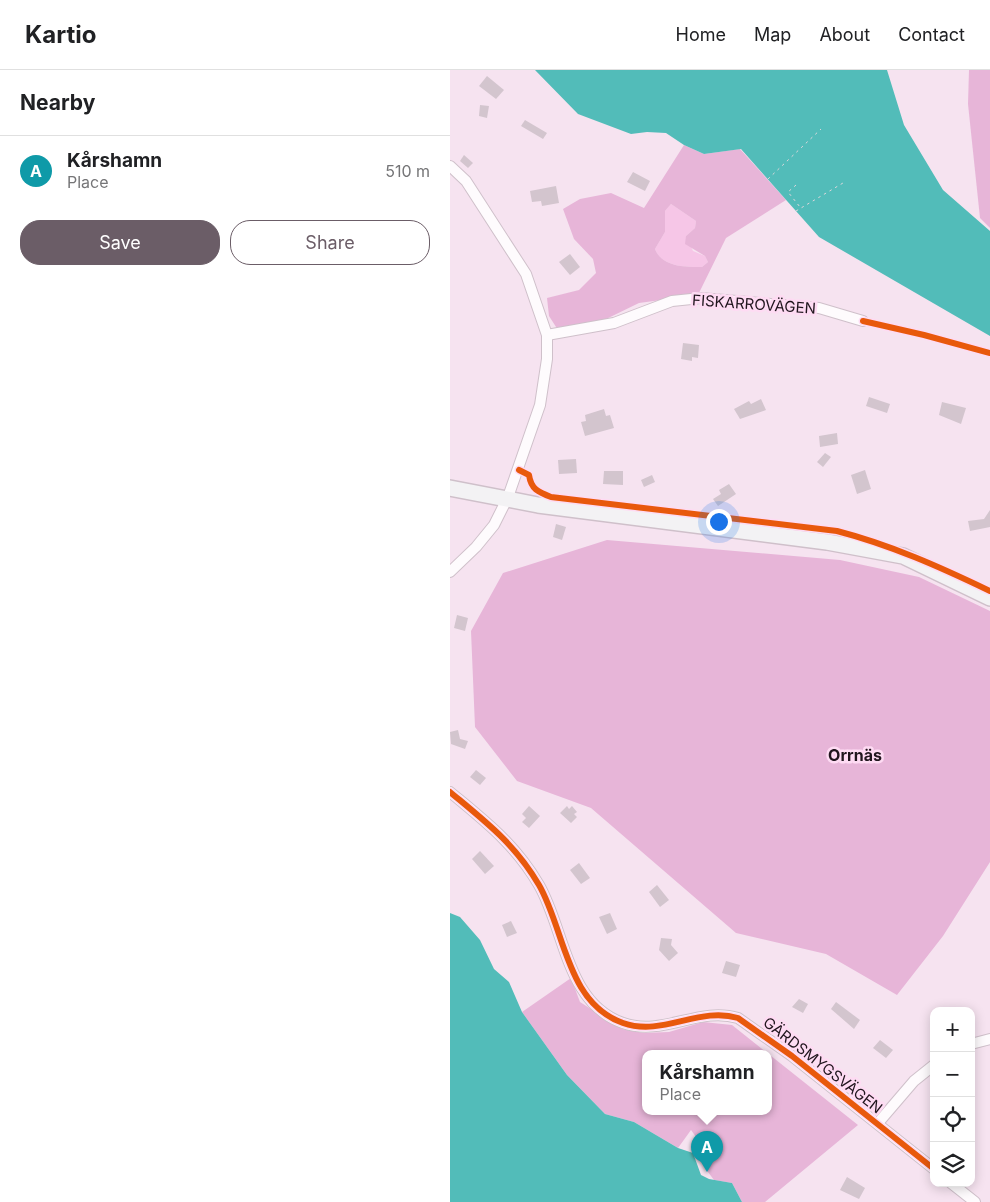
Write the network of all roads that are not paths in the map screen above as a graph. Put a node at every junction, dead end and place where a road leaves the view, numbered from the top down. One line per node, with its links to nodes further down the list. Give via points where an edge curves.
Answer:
1 (450, 166): 3 (street, via 466,181 526,274)
2 (863, 322): 3 (street, FISKARROVÄGEN, via 819,308 702,298 672,300 614,323)
3 (547, 334): 5 (street, via 540,405)
4 (450, 488): 5 (main road)
5 (508, 497): 6 (street, via 494,525); 7 (main road, via 538,505 827,542 903,556)
6 (450, 572)
7 (990, 598)
8 (450, 792): 12 (street, GÄRDSMYGSVÄGEN, via 513,848 548,903 584,995 607,1015 621,1023 648,1028 708,1015 738,1018)
9 (990, 1039): 10 (street)
10 (975, 1043)
11 (930, 1068): 12 (street, via 914,1081)
12 (878, 1123): 13 (street, GÄRDSMYGSVÄGEN)
13 (930, 1166)
14 (956, 1187): 15 (street)
15 (975, 1202)

